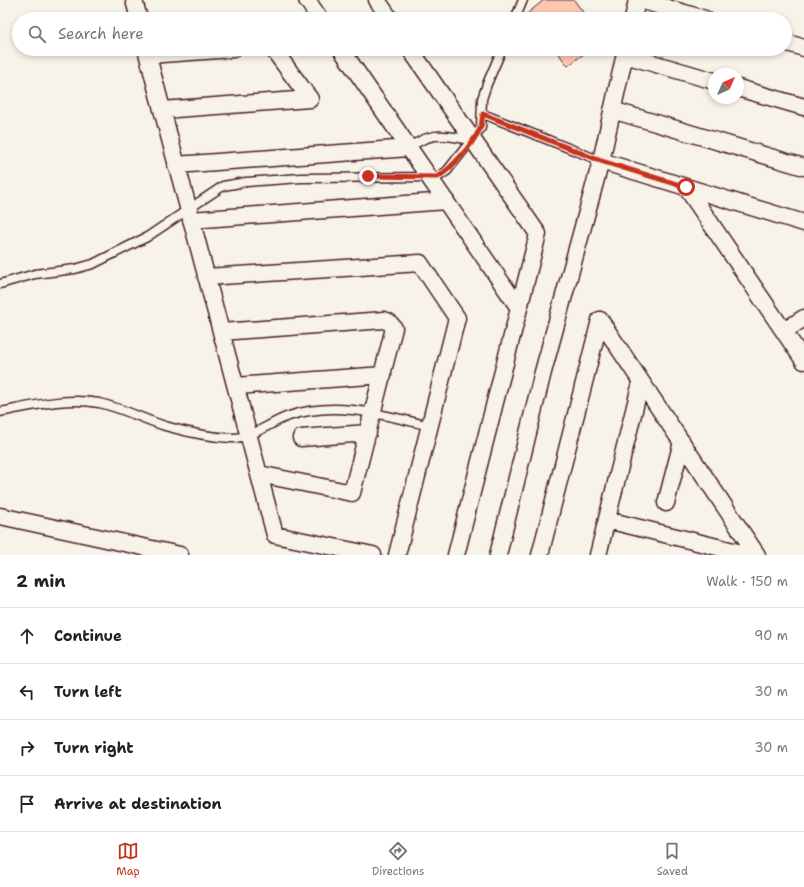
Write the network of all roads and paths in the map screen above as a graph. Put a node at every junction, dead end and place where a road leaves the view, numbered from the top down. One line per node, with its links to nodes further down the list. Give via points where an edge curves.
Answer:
1 (134, 0): 7 (street)
2 (307, 0): 8 (street)
3 (377, 0): 9 (street)
4 (523, 0): 10 (lane)
5 (639, 0): 6 (street); 11 (street)
6 (679, 6): 12 (street)
7 (137, 12)
8 (315, 12)
9 (385, 12)
10 (518, 12)
11 (635, 12)
12 (691, 12)
13 (792, 44): 14 (street)
14 (804, 48)
15 (148, 56): 25 (street)
16 (278, 56): 25 (street, via 310,99)
17 (345, 56): 29 (street)
18 (415, 56): 28 (street)
19 (499, 56): 27 (lane, via 482,99)
20 (624, 56): 26 (street)
21 (637, 56): 22 (street)
22 (708, 79)
23 (744, 90): 24 (street)
24 (804, 107)
25 (162, 110): 31 (street)
26 (612, 110): 30 (street); 32 (street)
27 (483, 114): 28 (lane, via 481,128); 30 (lane)
28 (473, 140): 29 (lane, via 430,136); 33 (lane, via 447,171 438,177); 40 (street, via 538,234)
29 (409, 148): 31 (street); 33 (street)
30 (601, 161): 34 (street); 63 (street, via 543,372)
31 (176, 165): 36 (street)
32 (804, 166)
33 (430, 178): 35 (street); 36 (lane, via 368,176 246,182 223,186)
34 (686, 187): 37 (street); 42 (street)
35 (446, 202): 36 (street); 40 (street)
36 (189, 215): 38 (street); 39 (lane, via 93,264 35,274)
37 (804, 223)
38 (206, 277): 43 (street); 50 (street, via 420,263 457,318)
39 (0, 284)
40 (519, 308): 62 (street)
41 (804, 318): 42 (street)
42 (784, 331): 44 (street)
43 (221, 332): 45 (street, via 386,321 394,330); 47 (street)
44 (804, 361)
45 (383, 375): 47 (street); 49 (street)
46 (641, 382): 54 (street); 58 (street); 64 (street, via 600,320)
47 (236, 386): 52 (street)
48 (0, 412): 52 (lane, via 76,401 99,404 192,433 233,438)
49 (373, 412): 50 (lane); 51 (street); 52 (lane, via 314,410 277,420)
50 (430, 426): 61 (street)
51 (368, 434): 53 (street); 55 (street, via 352,493)
52 (249, 436): 55 (street)
53 (301, 438)
54 (682, 442): 56 (street); 67 (street)
55 (259, 474): 60 (street, via 275,535)
56 (666, 503)
57 (0, 516): 59 (street)
58 (607, 520): 65 (street); 66 (street)
59 (180, 555)
60 (373, 555)
61 (397, 555)
62 (456, 555)
63 (498, 555)
64 (540, 555)
65 (598, 555)
66 (750, 555)
67 (757, 555)

